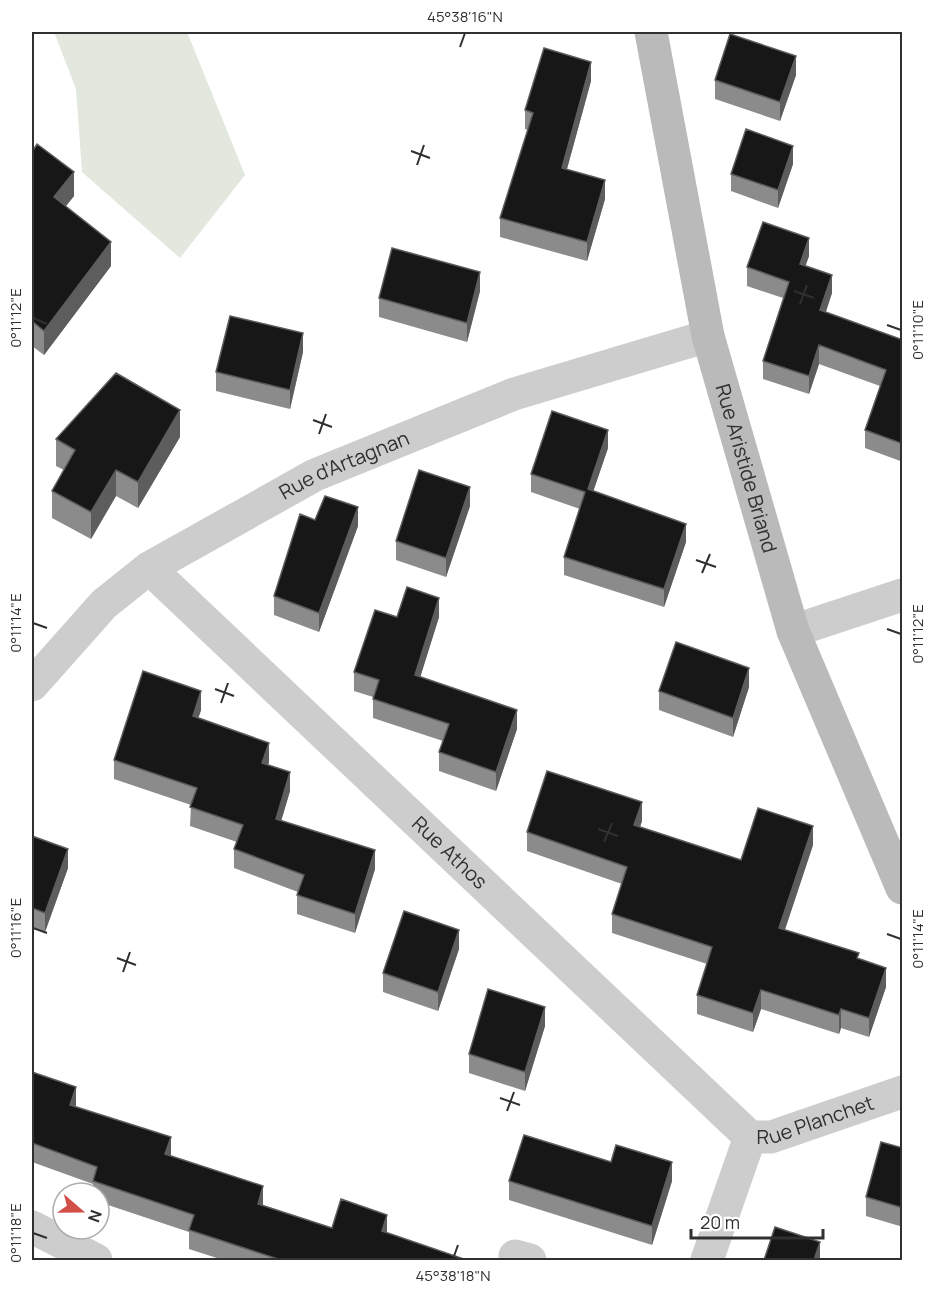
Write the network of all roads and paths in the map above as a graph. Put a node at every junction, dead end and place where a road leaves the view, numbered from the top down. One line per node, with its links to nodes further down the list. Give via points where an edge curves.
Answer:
1 (651, 32): 2 (street, Rue Aristide Briand)
2 (708, 336): 3 (street, Rue d'Artagnan, via 514,394 315,476); 5 (street, Rue Aristide Briand)
3 (149, 568): 6 (street, Rue d'Artagnan, via 104,604); 9 (street, Rue Athos)
4 (903, 596): 5 (street)
5 (793, 631): 7 (street, Rue Aristide Briand)
6 (32, 685)
7 (903, 888)
8 (903, 1092): 9 (street, Rue Planchet, via 771,1137)
9 (750, 1137): 12 (street, Rue Planchet)
10 (32, 1227): 11 (street)
11 (96, 1260)
12 (707, 1260)

